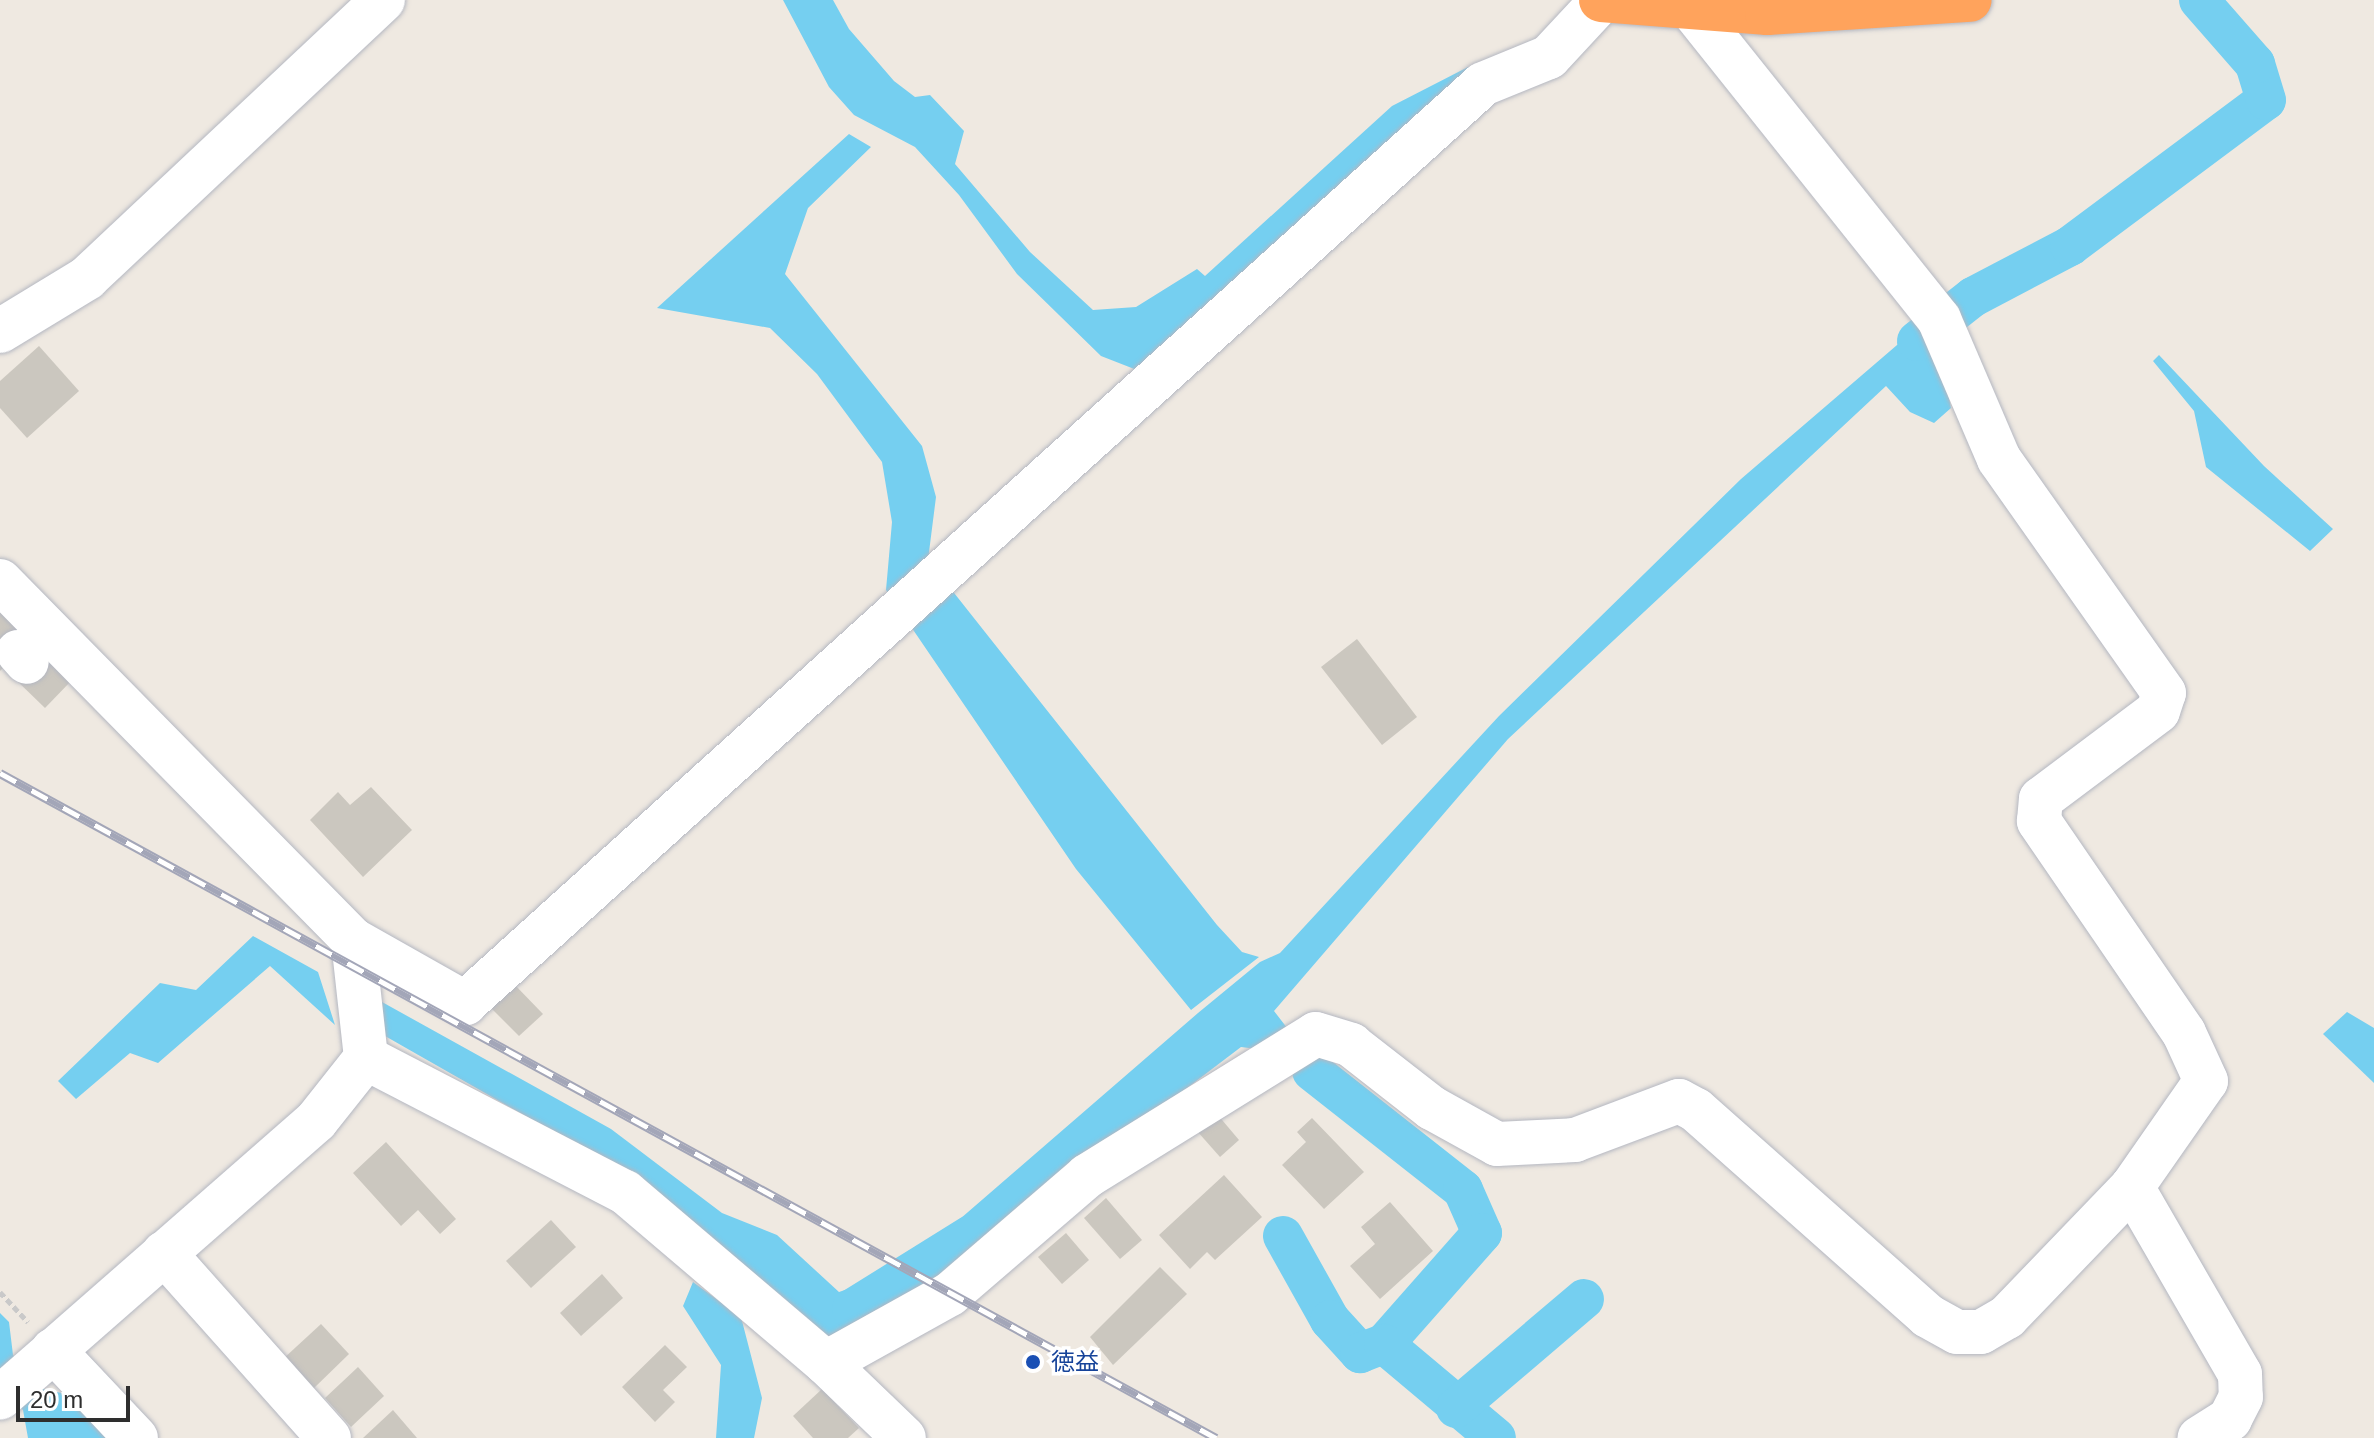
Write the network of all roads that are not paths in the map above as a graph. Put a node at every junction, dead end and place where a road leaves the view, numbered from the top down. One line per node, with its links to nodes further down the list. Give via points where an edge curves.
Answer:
1 (383, 0): 5 (street, via 87,278)
2 (1601, 0): 4 (highway); 7 (street, via 1549,57 1483,84 465,1003)
3 (1970, 0): 4 (highway, via 1767,13)
4 (1684, 2): 9 (street, via 1939,319 1999,459 2164,693 2158,711 2041,799 2039,821 2184,1033 2206,1081)
5 (0, 331)
6 (0, 581): 7 (street)
7 (353, 940): 8 (street)
8 (366, 1058): 10 (street, via 316,1121); 12 (street, via 625,1192)
9 (2132, 1187): 12 (street, via 2007,1317 1981,1332 1957,1332 1928,1316 1696,1110 1679,1101 1575,1140 1497,1144 1432,1108 1351,1045 1316,1034 1087,1176 950,1294); 17 (street, via 2240,1374 2241,1397 2230,1419)
10 (164, 1253): 11 (street); 15 (street)
11 (53, 1350): 13 (street); 14 (street)
12 (826, 1363): 16 (street)
13 (0, 1398)
14 (136, 1438)
15 (329, 1438)
16 (904, 1438)
17 (2200, 1438)

